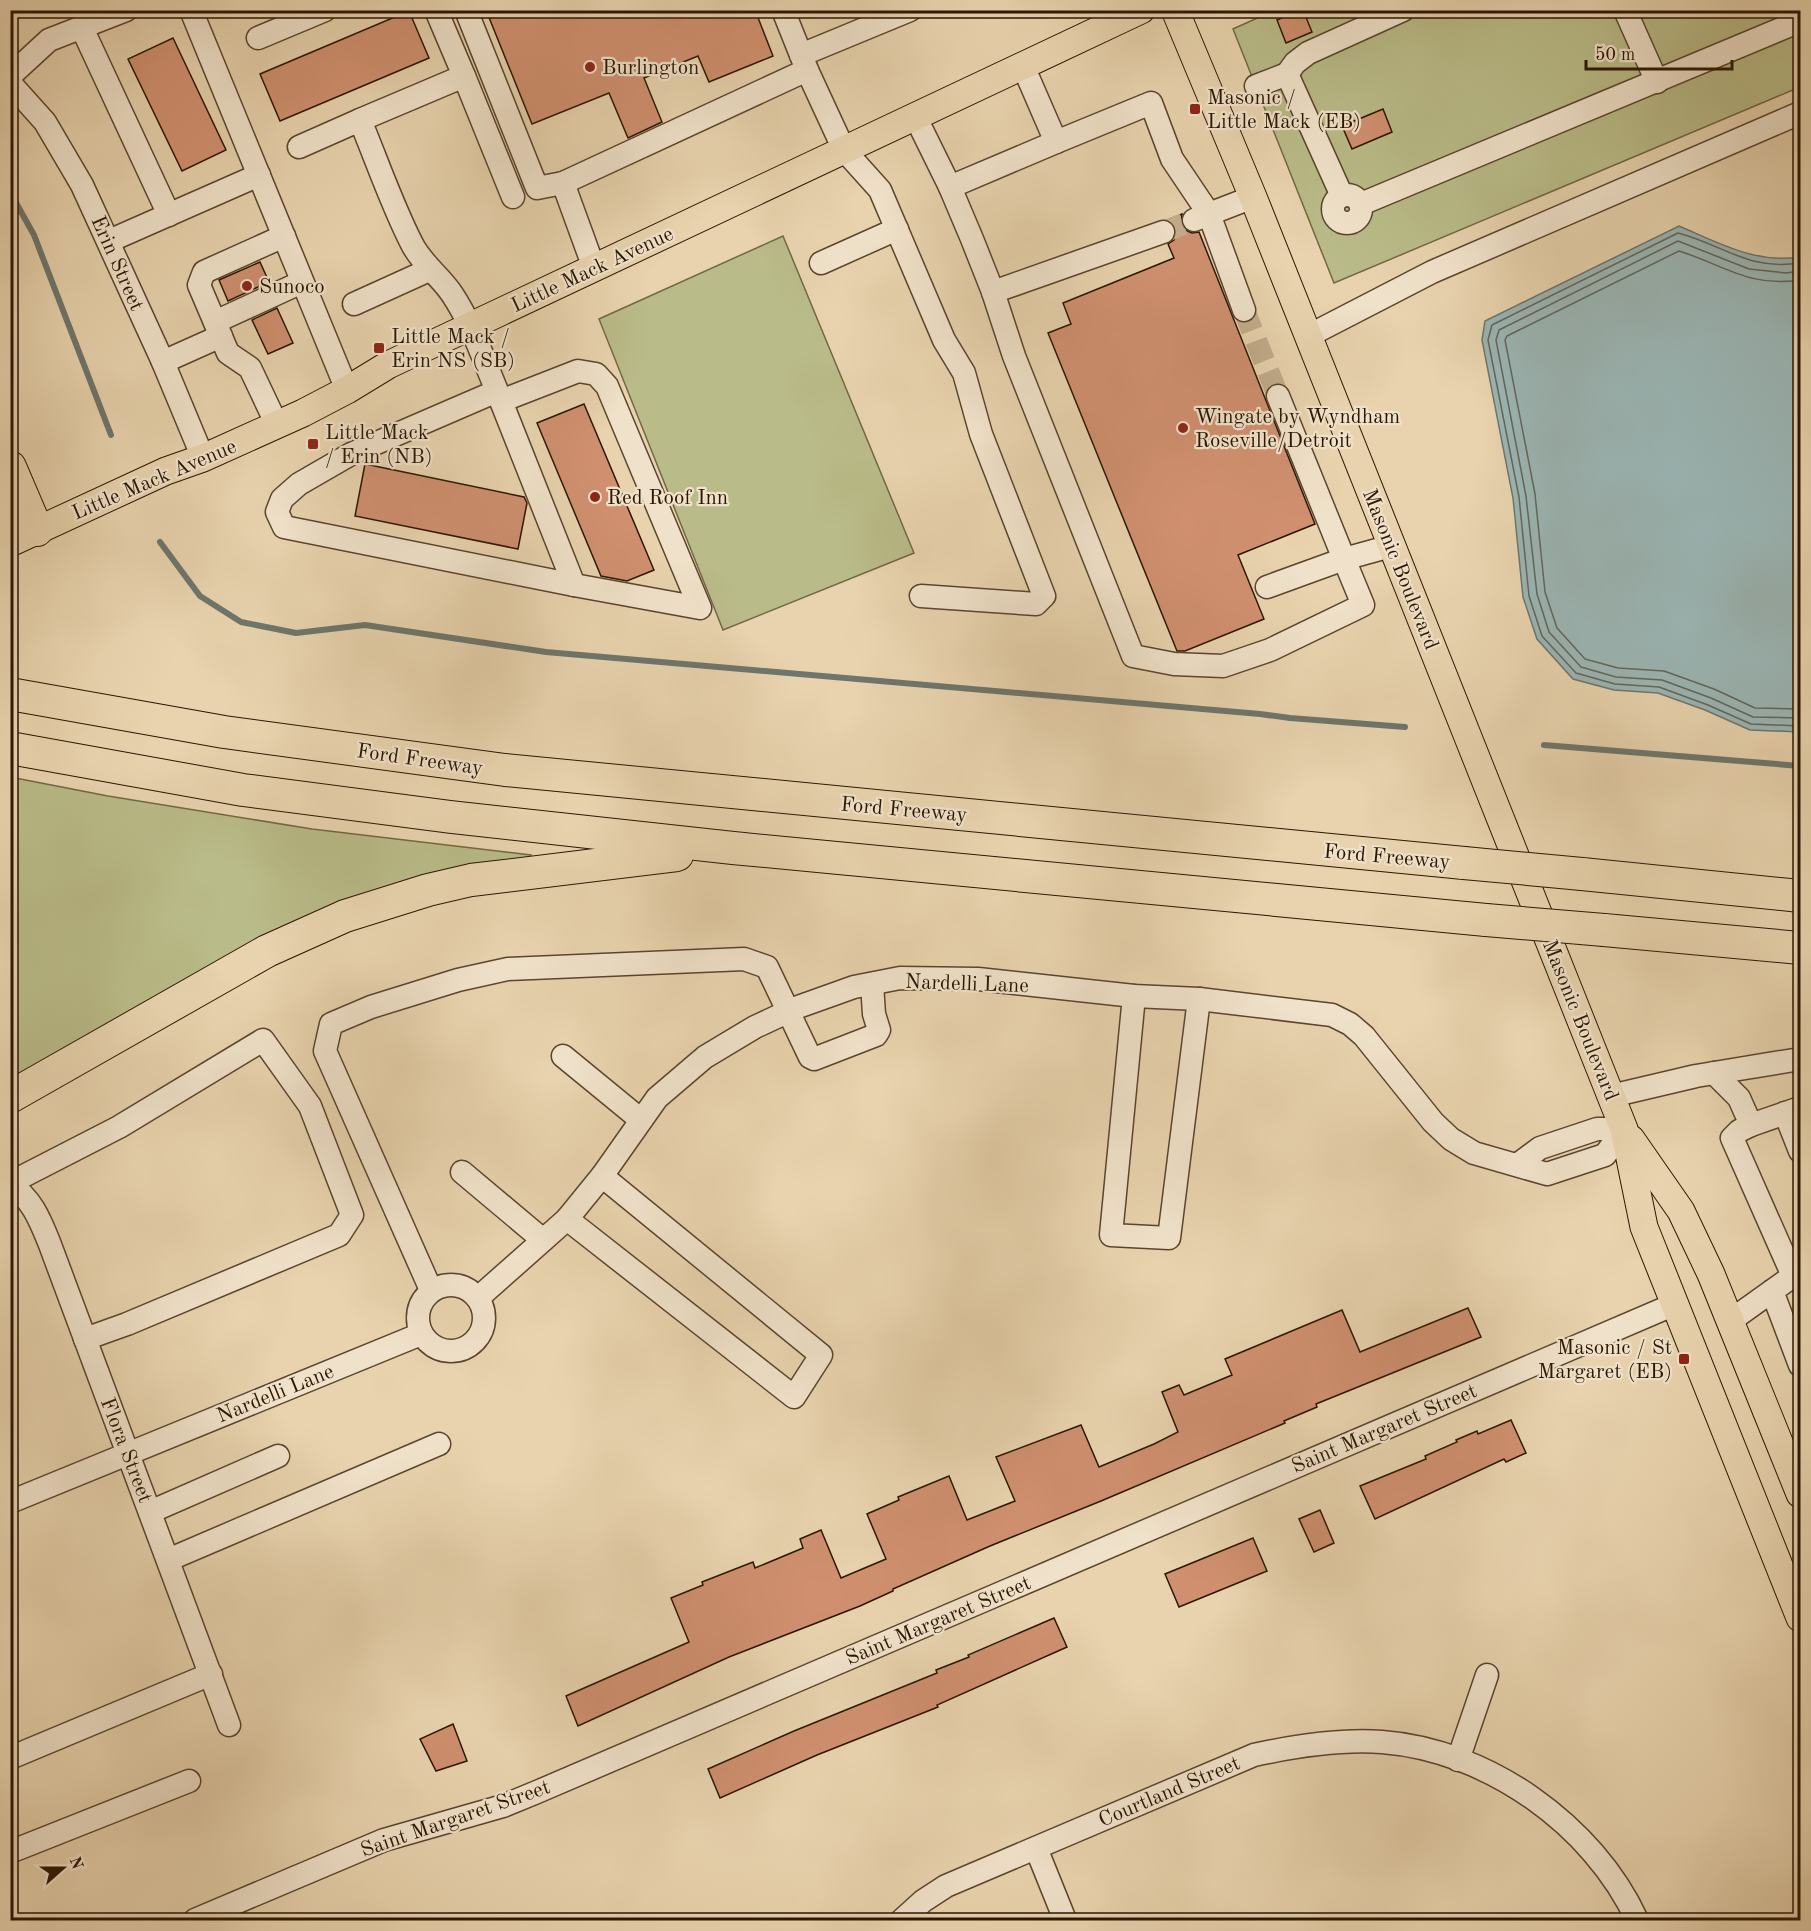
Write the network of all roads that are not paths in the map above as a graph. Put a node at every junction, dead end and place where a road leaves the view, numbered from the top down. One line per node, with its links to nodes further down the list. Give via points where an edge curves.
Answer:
1 (126, 10): 13 (street)
2 (191, 10): 29 (street)
3 (325, 10): 14 (street)
4 (436, 10): 19 (street)
5 (466, 10): 30 (street, via 537,188)
6 (783, 10): 15 (street)
7 (910, 10): 15 (street)
8 (1141, 10): 16 (main road, Little Mack Avenue)
9 (1175, 10): 33 (main road, Masonic Boulevard)
10 (1403, 10): 17 (street, via 1308,53)
11 (1625, 10): 21 (street)
12 (1800, 21): 21 (street)
13 (82, 28): 18 (street, via 49,40); 34 (street)
14 (258, 38)
15 (804, 63): 28 (street); 30 (street)
16 (1023, 66): 24 (main road, Little Mack Avenue); 26 (street)
17 (1287, 74): 21 (street, via 1351,200); 22 (street)
18 (10, 76)
19 (464, 76): 25 (street); 32 (street)
20 (10, 82): 39 (street, Erin Street, via 45,122)
21 (1657, 82)
22 (1256, 86)
23 (1800, 113): 49 (street, via 1432,272)
24 (915, 116): 28 (main road, Little Mack Avenue); 31 (street)
25 (360, 120): 27 (street); 42 (street, via 411,243)
26 (1056, 142): 31 (street); 35 (street, via 1151,103 1172,159)
27 (299, 147)
28 (844, 150): 36 (street, via 880,190); 41 (main road, Little Mack Avenue)
29 (259, 175): 34 (street); 38 (street)
30 (563, 183): 41 (street)
31 (950, 187): 44 (street)
32 (513, 197)
33 (1252, 197): 35 (street); 49 (main road, Masonic Boulevard)
34 (169, 215): 39 (street)
35 (1201, 217): 46 (street)
36 (897, 230): 40 (street); 62 (street, via 944,340 964,373 981,434 1044,596 1036,604)
37 (1163, 232): 44 (street)
38 (284, 236): 43 (street); 48 (street, via 204,272 199,285)
39 (109, 241): 50 (street, Erin Street)
40 (821, 262)
41 (594, 268): 47 (main road, Little Mack Avenue)
42 (429, 270): 45 (street); 47 (street, via 444,284)
43 (302, 282): 48 (street); 51 (street)
44 (993, 292): 59 (street, via 1014,356 1133,656 1174,664 1223,666 1270,650 1363,605)
45 (354, 304)
46 (1244, 310)
47 (470, 326): 51 (main road, Little Mack Avenue, via 388,365); 52 (street)
48 (218, 329): 50 (street); 54 (street, via 228,353 250,368)
49 (1308, 336): 58 (main road, Masonic Boulevard)
50 (163, 362): 55 (street, Erin Street)
51 (347, 390): 54 (main road, Little Mack Avenue)
52 (499, 396): 60 (street); 60 (street, via 578,372 596,374 607,386 700,608); 60 (street, via 351,454 299,484 282,499 277,512 284,527)
53 (1278, 396): 59 (street)
54 (277, 425): 55 (main road, Little Mack Avenue)
55 (203, 458): 57 (main road, Little Mack Avenue)
56 (10, 467): 57 (highway)
57 (24, 536)
58 (1391, 546): 59 (street); 75 (main road, Masonic Boulevard)
59 (1344, 559): 61 (street)
60 (574, 585)
61 (1267, 587)
62 (921, 596)
63 (10, 694): 66 (highway, Ford Freeway, bridge, via 224,732 506,770)
64 (10, 748): 65 (highway, via 243,790)
65 (733, 848): 67 (highway, bridge); 76 (highway, via 471,880 345,916 267,951)
66 (1800, 896)
67 (1800, 948)
68 (872, 984): 69 (street, Nardelli Lane, via 900,978 978,979); 71 (street, Nardelli Lane); 71 (street, via 879,1030 876,1035 814,1059)
69 (1134, 996): 70 (street, Nardelli Lane); 70 (street, via 1111,1235 1169,1238)
70 (1199, 999): 80 (street, Nardelli Lane, via 1332,1015 1341,1020 1364,1036 1433,1122 1474,1153 1517,1165 1540,1148 1563,1140 1597,1129)
71 (788, 1011): 78 (street, Nardelli Lane, via 705,1057 657,1098); 89 (street, via 767,967 744,959 508,969 382,1003 331,1024 325,1051)
72 (563, 1056): 78 (street)
73 (1800, 1059): 74 (street)
74 (1714, 1073): 75 (street); 79 (street, via 1740,1098)
75 (1611, 1096): 80 (main road, Masonic Boulevard)
76 (10, 1097)
77 (1793, 1111): 79 (street); 81 (street)
78 (641, 1120): 83 (street, Nardelli Lane)
79 (1751, 1125): 87 (street, via 1732,1138)
80 (1624, 1129): 88 (main road, Masonic Boulevard, via 1681,1211); 92 (main road, Masonic Boulevard, via 1644,1227)
81 (1800, 1151)
82 (462, 1172): 86 (street)
83 (602, 1176): 85 (street, Nardelli Lane); 85 (street, via 821,1355 794,1397)
84 (10, 1184): 95 (street, Flora Street, via 21,1191 38,1216); 95 (street, via 119,1127 263,1040 310,1106 352,1215 339,1235)
85 (567, 1220): 86 (street, Nardelli Lane)
86 (543, 1240): 91 (street, Nardelli Lane)
87 (1797, 1273): 90 (street)
88 (1714, 1283): 92 (main road, via 1685,1284 1679,1288); 93 (main road, Masonic Boulevard)
89 (431, 1290): 91 (street, via 455,1284); 94 (street, via 418,1310)
90 (1772, 1290): 93 (street); 96 (street)
91 (478, 1298): 94 (street, via 484,1324 479,1337 469,1346 442,1351)
92 (1675, 1304): 101 (main road, Masonic Boulevard); 116 (street, Saint Margaret Street, via 547,1788 503,1806 384,1840)
93 (1730, 1321): 100 (main road, Masonic Boulevard)
94 (421, 1334): 98 (street, Nardelli Lane)
95 (85, 1339): 98 (street, Flora Street)
96 (1800, 1365)
97 (438, 1444): 105 (street)
98 (128, 1453): 103 (street, Nardelli Lane); 104 (street, Flora Street)
99 (278, 1456): 104 (street)
100 (1795, 1465): 102 (main road, Masonic Boulevard)
101 (1745, 1482): 106 (main road, via 1769,1513); 107 (main road, Masonic Boulevard)
102 (1800, 1494)
103 (10, 1502)
104 (150, 1512): 105 (street, Flora Street)
105 (168, 1560): 108 (street, Flora Street)
106 (1800, 1590)
107 (1800, 1618)
108 (211, 1674): 110 (street, Flora Street); 111 (street)
109 (1487, 1675): 112 (street)
110 (229, 1725)
111 (10, 1758)
112 (1458, 1760): 114 (street, Courtland Street, via 1382,1742 1304,1746 1254,1755); 119 (street, Courtland Street, via 1504,1781 1561,1820 1603,1863)
113 (189, 1780): 115 (street)
114 (1036, 1848): 117 (street, Courtland Street, via 946,1886); 118 (street)
115 (10, 1852)
116 (195, 1920)
117 (902, 1920)
118 (1065, 1920)
119 (1637, 1920)

